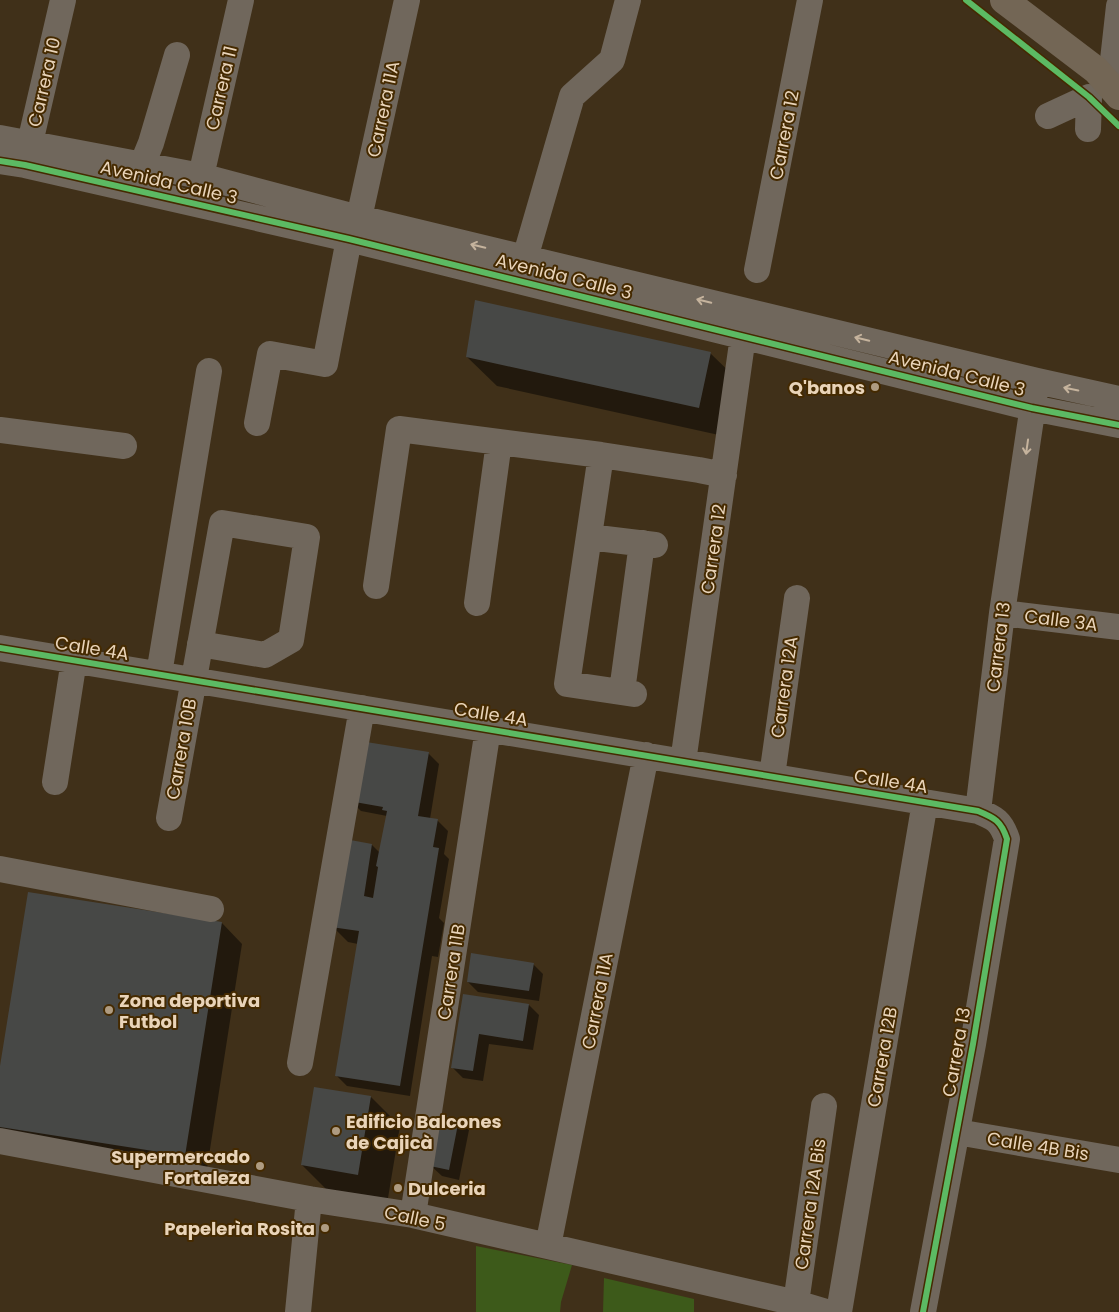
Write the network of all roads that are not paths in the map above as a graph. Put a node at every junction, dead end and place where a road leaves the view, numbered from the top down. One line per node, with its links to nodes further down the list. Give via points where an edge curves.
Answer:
1 (63, 0): 13 (street, Carrera 10)
2 (241, 0): 15 (street, Carrera 11)
3 (407, 0): 16 (street, Carrera 11A)
4 (628, 0): 17 (street, via 612,60 572,96)
5 (810, 0): 18 (street, Carrera 12)
6 (1004, 0): 9 (main road)
7 (1119, 6): 9 (street)
8 (177, 55): 14 (street)
9 (1103, 88): 10 (street); 11 (street)
10 (1048, 116)
11 (1088, 129)
12 (0, 138): 13 (street, Avenida Calle 3)
13 (19, 156): 14 (street, Avenida Calle 3); 16 (street, Avenida Calle 3)
14 (142, 165): 15 (street, Avenida Calle 3)
15 (201, 176): 16 (street, Avenida Calle 3)
16 (354, 228): 17 (street, Avenida Calle 3, one-way to 16); 19 (street, Avenida Calle 3); 24 (street, Carrera 11A, via 326,364 270,354)
17 (525, 258): 21 (street, Avenida Calle 3, one-way to 17)
18 (757, 270)
19 (743, 336): 23 (street, Avenida Calle 3); 30 (street, Carrera 12)
20 (210, 371): 40 (street)
21 (1037, 381): 22 (street, Avenida Calle 3, one-way to 21); 23 (street, Carrera 13)
22 (1119, 399)
23 (1032, 408): 25 (street, Avenida Calle 3); 35 (street, Carrera 13, one-way to 35)
24 (257, 423)
25 (1119, 425)
26 (0, 430): 28 (street)
27 (499, 442): 29 (street); 32 (street, via 399,429); 34 (street)
28 (124, 446)
29 (601, 455): 30 (street); 31 (street)
30 (711, 472): 45 (street, Carrera 12)
31 (590, 537): 31 (street, via 567,684 628,693 648,544)
32 (376, 586)
33 (796, 598): 46 (street, Carrera 12A)
34 (477, 603)
35 (1002, 613): 36 (street, Calle 3A); 49 (street, Carrera 13)
36 (1119, 627)
37 (200, 644): 37 (street, Carrera 10B, via 222,523 307,537 291,640 265,655); 41 (street, Carrera 10B)
38 (0, 648): 39 (street, Calle 4A)
39 (74, 660): 40 (street, Calle 4A); 47 (street)
40 (159, 674): 41 (street, Calle 4A)
41 (193, 680): 42 (street, Calle 4A); 50 (street, Carrera 10B)
42 (362, 708): 43 (street, Calle 4A); 53 (street)
43 (488, 729): 44 (street, Calle 4A); 59 (street, Carrera 11B)
44 (646, 755): 45 (street, Calle 4A); 60 (street, Carrera 11A)
45 (683, 762): 46 (street, Calle 4A)
46 (772, 776): 48 (street, Calle 4A)
47 (55, 782)
48 (925, 802): 49 (street, Calle 4A); 64 (street, Carrera 12B)
49 (978, 811): 55 (street, Carrera 13, via 995,818 1007,839)
50 (169, 818)
51 (0, 869): 52 (street)
52 (211, 909)
53 (300, 1063)
54 (824, 1106): 61 (street, Carrera 12A Bis)
55 (956, 1132): 57 (street, Calle 4B Bis); 65 (street, Carrera 13)
56 (0, 1141): 58 (street, Calle 5)
57 (1119, 1160)
58 (309, 1199): 59 (street, Calle 5); 62 (street)
59 (413, 1215): 60 (street, Calle 5)
60 (548, 1246): 61 (street, Calle 5)
61 (796, 1303): 63 (street, Calle 5)
62 (298, 1312)
63 (826, 1312)
64 (839, 1312)
65 (923, 1312)

